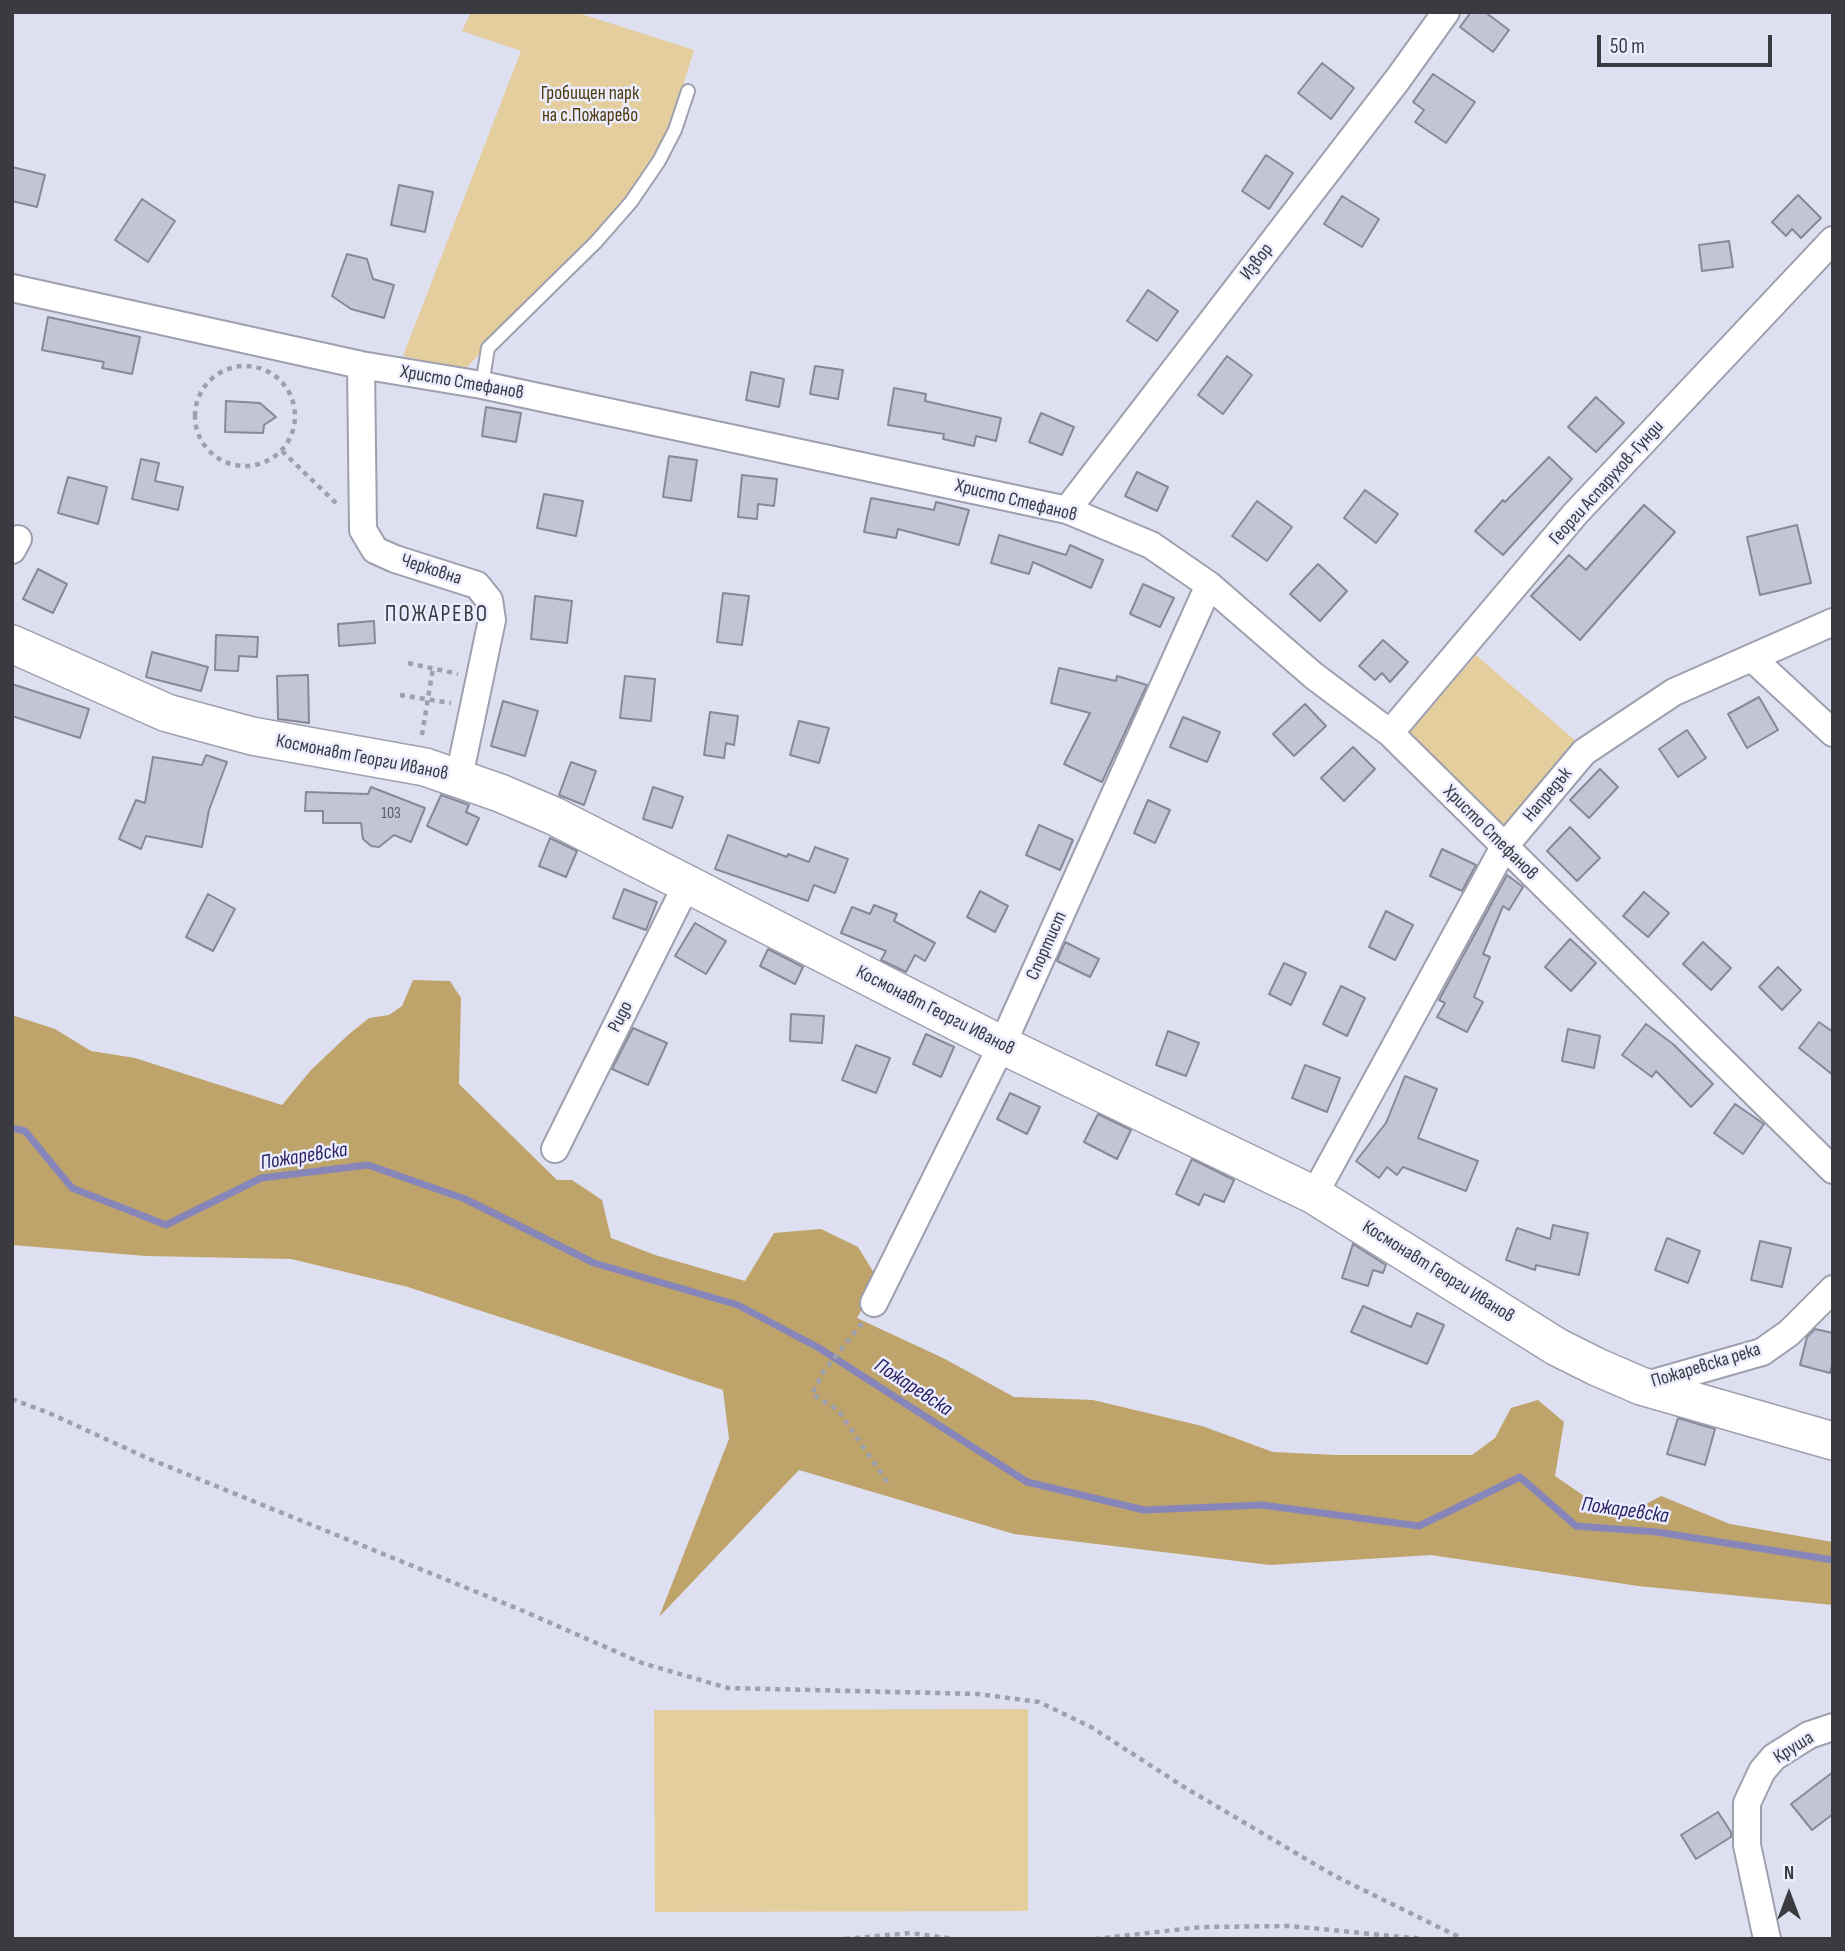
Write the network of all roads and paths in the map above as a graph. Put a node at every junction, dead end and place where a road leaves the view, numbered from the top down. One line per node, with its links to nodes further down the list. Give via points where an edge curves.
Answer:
1 (1446, 12): 8 (street, Извор)
2 (688, 91): 6 (lane, via 675,130 645,181 596,242 488,348)
3 (1833, 240): 20 (street, Георги Аспарухов-Гунди, via 1575,514)
4 (12, 288): 5 (street, Христо Стефанов)
5 (361, 365): 6 (street, Христо Стефанов); 9 (street)
6 (482, 385): 8 (street, Христо Стефанов)
7 (282, 451): 7 (path, via 251,466 233,465 210,453 196,433 194,414 206,383 218,372 238,365 256,366 279,378 295,408 295,425); 9 (path)
8 (1067, 510): 10 (street, Христо Стефанов, via 1151,545)
9 (363, 530): 23 (street, Черковна, via 375,550 477,585 489,600 492,620)
10 (1209, 585): 20 (street, Христо Стефанов, via 1314,676); 26 (street, Спортист)
11 (1833, 622): 13 (street, Напредък)
12 (12, 644): 23 (street, Космонавт Георги Иванов, via 167,713 252,737)
13 (1752, 658): 21 (street); 24 (street, Напредък, via 1674,692 1584,752)
14 (408, 663): 15 (path)
15 (433, 668): 16 (path); 18 (path)
16 (470, 677)
17 (400, 695): 18 (path)
18 (429, 700): 19 (path); 22 (path)
19 (458, 704)
20 (1390, 733): 24 (street, Христо Стефанов)
21 (1833, 733)
22 (422, 735)
23 (459, 777): 25 (street, Космонавт Георги Иванов, via 554,816)
24 (1504, 847): 28 (street, Христо Стефанов); 29 (street, Напредък)
25 (687, 884): 26 (street, Космонавт Георги Иванов); 27 (street, Ридо)
26 (1002, 1045): 29 (street, Космонавт Георги Иванов); 31 (street, Спортист)
27 (555, 1149)
28 (1833, 1170)
29 (1314, 1195): 33 (street, Космонавт Георги Иванов, via 1557,1347)
30 (1833, 1289): 33 (street, Пожаревска река, via 1789,1333 1762,1352)
31 (874, 1303)
32 (856, 1331): 36 (path, via 812,1394 838,1410)
33 (1641, 1386): 35 (street, Космонавт Георги Иванов)
34 (12, 1399): 42 (path, via 642,1662 728,1689 978,1694 1040,1702 1091,1727 1333,1875)
35 (1833, 1441)
36 (890, 1486)
37 (1833, 1727): 43 (street, Круша, via 1809,1735 1774,1757 1747,1803 1747,1845)
38 (845, 1939): 39 (path, via 910,1933)
39 (955, 1939)
40 (1095, 1939): 41 (path, via 1201,1927 1290,1926)
41 (1423, 1939)
42 (1463, 1939)
43 (1767, 1939)

